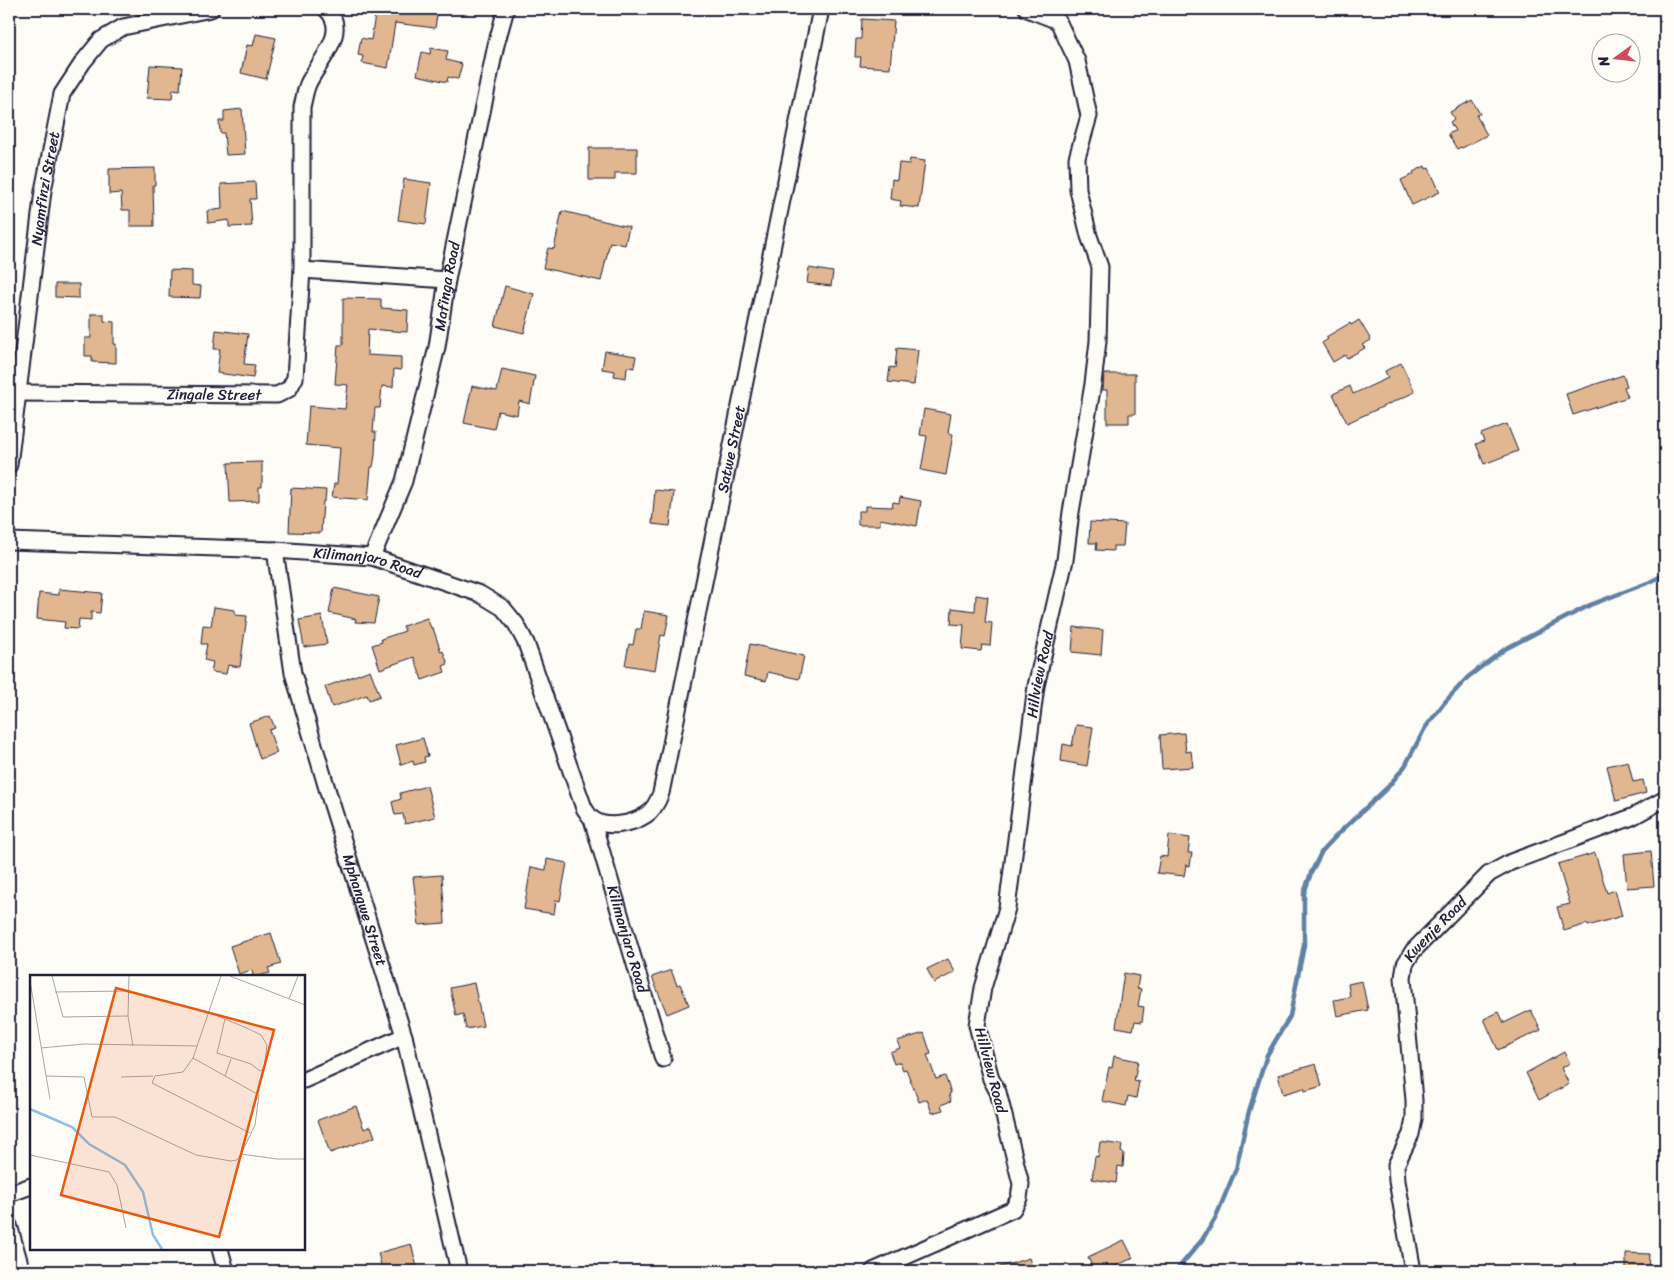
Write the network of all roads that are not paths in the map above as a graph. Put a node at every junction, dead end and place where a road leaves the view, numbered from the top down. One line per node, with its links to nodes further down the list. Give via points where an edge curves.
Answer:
1 (211, 9): 8 (street, Nyamfinzi Street, via 123,26 101,40 62,94 43,191)
2 (326, 9): 6 (street, Zingale Street, via 336,25 334,40 307,86 302,106)
3 (506, 9): 7 (street, Mafinga Road)
4 (821, 9): 14 (street, Satwe Street, via 661,793 647,815 623,824 605,825)
5 (1027, 9): 25 (street, Hillview Road, via 1058,21 1077,61 1090,116 1076,158 1078,190 1100,267 1093,384 1065,560 1036,686 1007,908 983,988 977,1025 1021,1184 1019,1198 1012,1209)
6 (302, 270): 7 (street); 8 (street, Zingale Street, via 295,378 289,389 277,396)
7 (447, 280): 12 (street, Mafinga Road, via 438,347 404,481)
8 (18, 393): 9 (street, Nyamfinzi Street)
9 (9, 465)
10 (9, 540): 11 (street, Kilimanjaro Road)
11 (275, 550): 12 (street, Kilimanjaro Road); 15 (street, Mphangwe Street, via 293,673)
12 (372, 557): 14 (street, Kilimanjaro Road, via 480,594 502,608 516,624 526,643)
13 (1665, 800): 26 (street, Kwenje Road, via 1632,817 1511,862 1489,874 1413,951 1405,964 1403,978 1414,1120 1396,1165)
14 (588, 814): 16 (street, Kilimanjaro Road)
15 (404, 1036): 17 (street); 24 (street, Mphangwe Street)
16 (663, 1059)
17 (305, 1080)
18 (30, 1186): 19 (street)
19 (9, 1194)
20 (9, 1224): 22 (street)
21 (220, 1250): 23 (street)
22 (22, 1271)
23 (226, 1271)
24 (459, 1271)
25 (873, 1271)
26 (1413, 1271)

